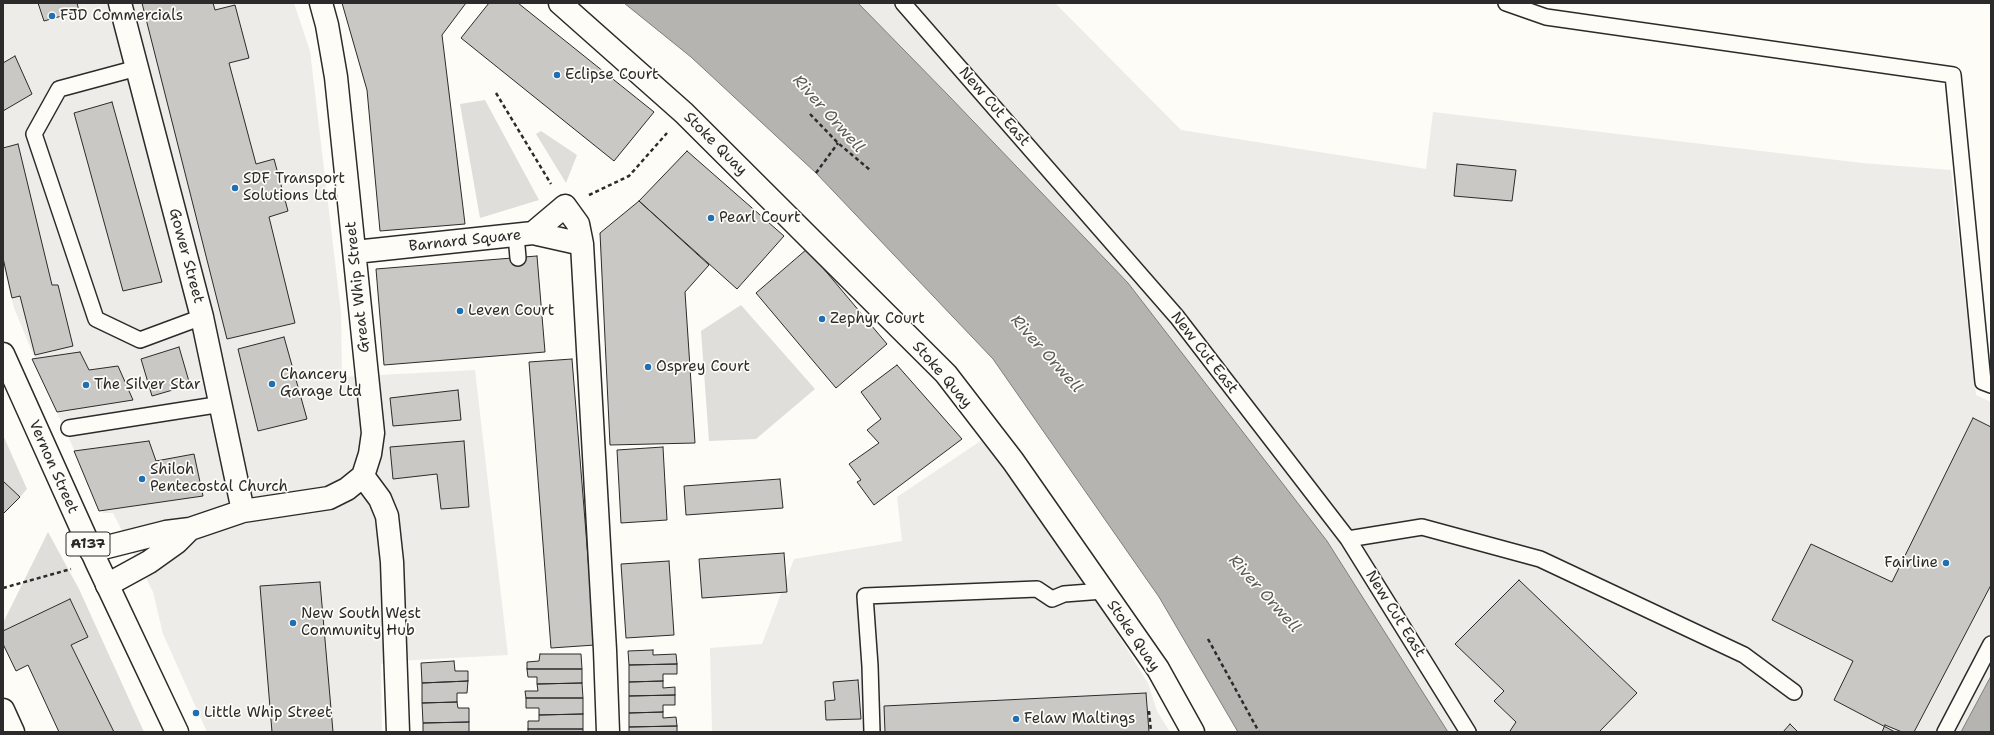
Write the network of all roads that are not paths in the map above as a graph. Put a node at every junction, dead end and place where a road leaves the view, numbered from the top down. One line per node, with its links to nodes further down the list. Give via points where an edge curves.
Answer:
1 (120, 3): 6 (street, Gower Street)
2 (321, 3): 9 (street, Great Whip Street, via 336,77)
3 (560, 3): 22 (street, Stoke Quay, via 684,113 946,374 1013,461)
4 (902, 3): 19 (lane, New Cut East, via 1177,317)
5 (1506, 3): 13 (lane, via 1546,17 1953,74 1983,382)
6 (137, 68): 11 (street, Gower Street); 11 (lane, via 59,89 34,134 96,319 140,340)
7 (525, 234): 8 (street); 8 (street, Barnard Square, via 565,206 578,224); 9 (street, Barnard Square); 10 (lane)
8 (582, 244): 29 (street)
9 (355, 252): 16 (street, Great Whip Street, via 373,433)
10 (518, 258)
11 (202, 317): 14 (street, Gower Street)
12 (3, 354): 20 (street, Vernon Street / A137)
13 (1991, 385)
14 (222, 404): 15 (lane); 17 (street, Gower Street)
15 (69, 428)
16 (363, 476): 17 (street, via 347,490 329,498); 28 (street, via 380,499 387,516 392,562)
17 (243, 511): 18 (street)
18 (190, 529): 20 (street, via 145,537); 21 (street, via 177,542 133,572)
19 (1348, 539): 24 (lane, via 1422,527 1540,559 1744,655); 32 (lane, New Cut East)
20 (94, 557): 21 (street, Vernon Street / A137)
21 (107, 585): 27 (street, Vernon Street / A137)
22 (1103, 591): 30 (lane, via 1064,594 1052,599 1037,589 865,596); 31 (street, Stoke Quay, via 1158,669)
23 (1991, 644): 33 (lane)
24 (1794, 692)
25 (3, 710): 26 (street)
26 (13, 732)
27 (177, 732)
28 (398, 732)
29 (608, 732)
30 (872, 732)
31 (1193, 732)
32 (1468, 732)
33 (1945, 732)

